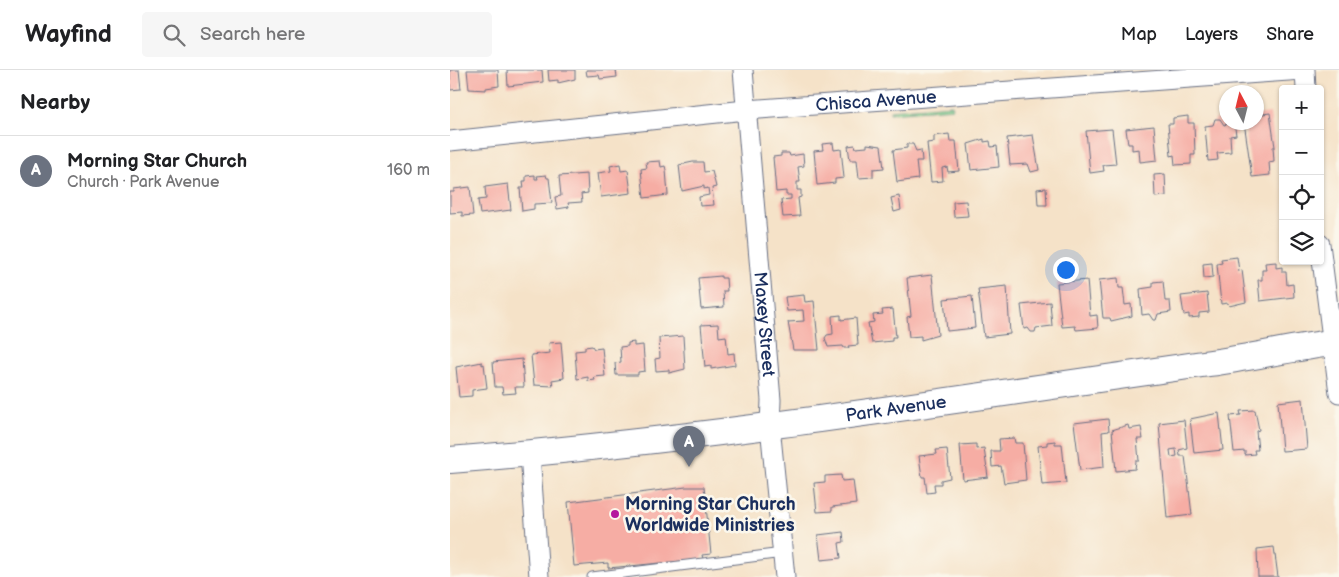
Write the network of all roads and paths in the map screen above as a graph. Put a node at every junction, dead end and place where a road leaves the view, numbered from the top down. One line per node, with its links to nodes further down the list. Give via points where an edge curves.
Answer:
1 (743, 70): 4 (street, Maxey Street)
2 (1304, 70): 3 (street); 4 (street, Chisca Avenue)
3 (1306, 85)
4 (746, 110): 5 (street, Chisca Avenue); 9 (street, Maxey Street, via 771,400)
5 (450, 140)
6 (1323, 265): 7 (street)
7 (1336, 342): 8 (street); 9 (main road, Park Avenue)
8 (1339, 393)
9 (770, 426): 10 (main road, Park Avenue); 12 (street, Maxey Street)
10 (530, 454): 11 (main road, Park Avenue); 13 (street)
11 (450, 460)
12 (783, 553): 14 (lane); 15 (street, Maxey Street)
13 (539, 577)
14 (592, 577)
15 (785, 577)

